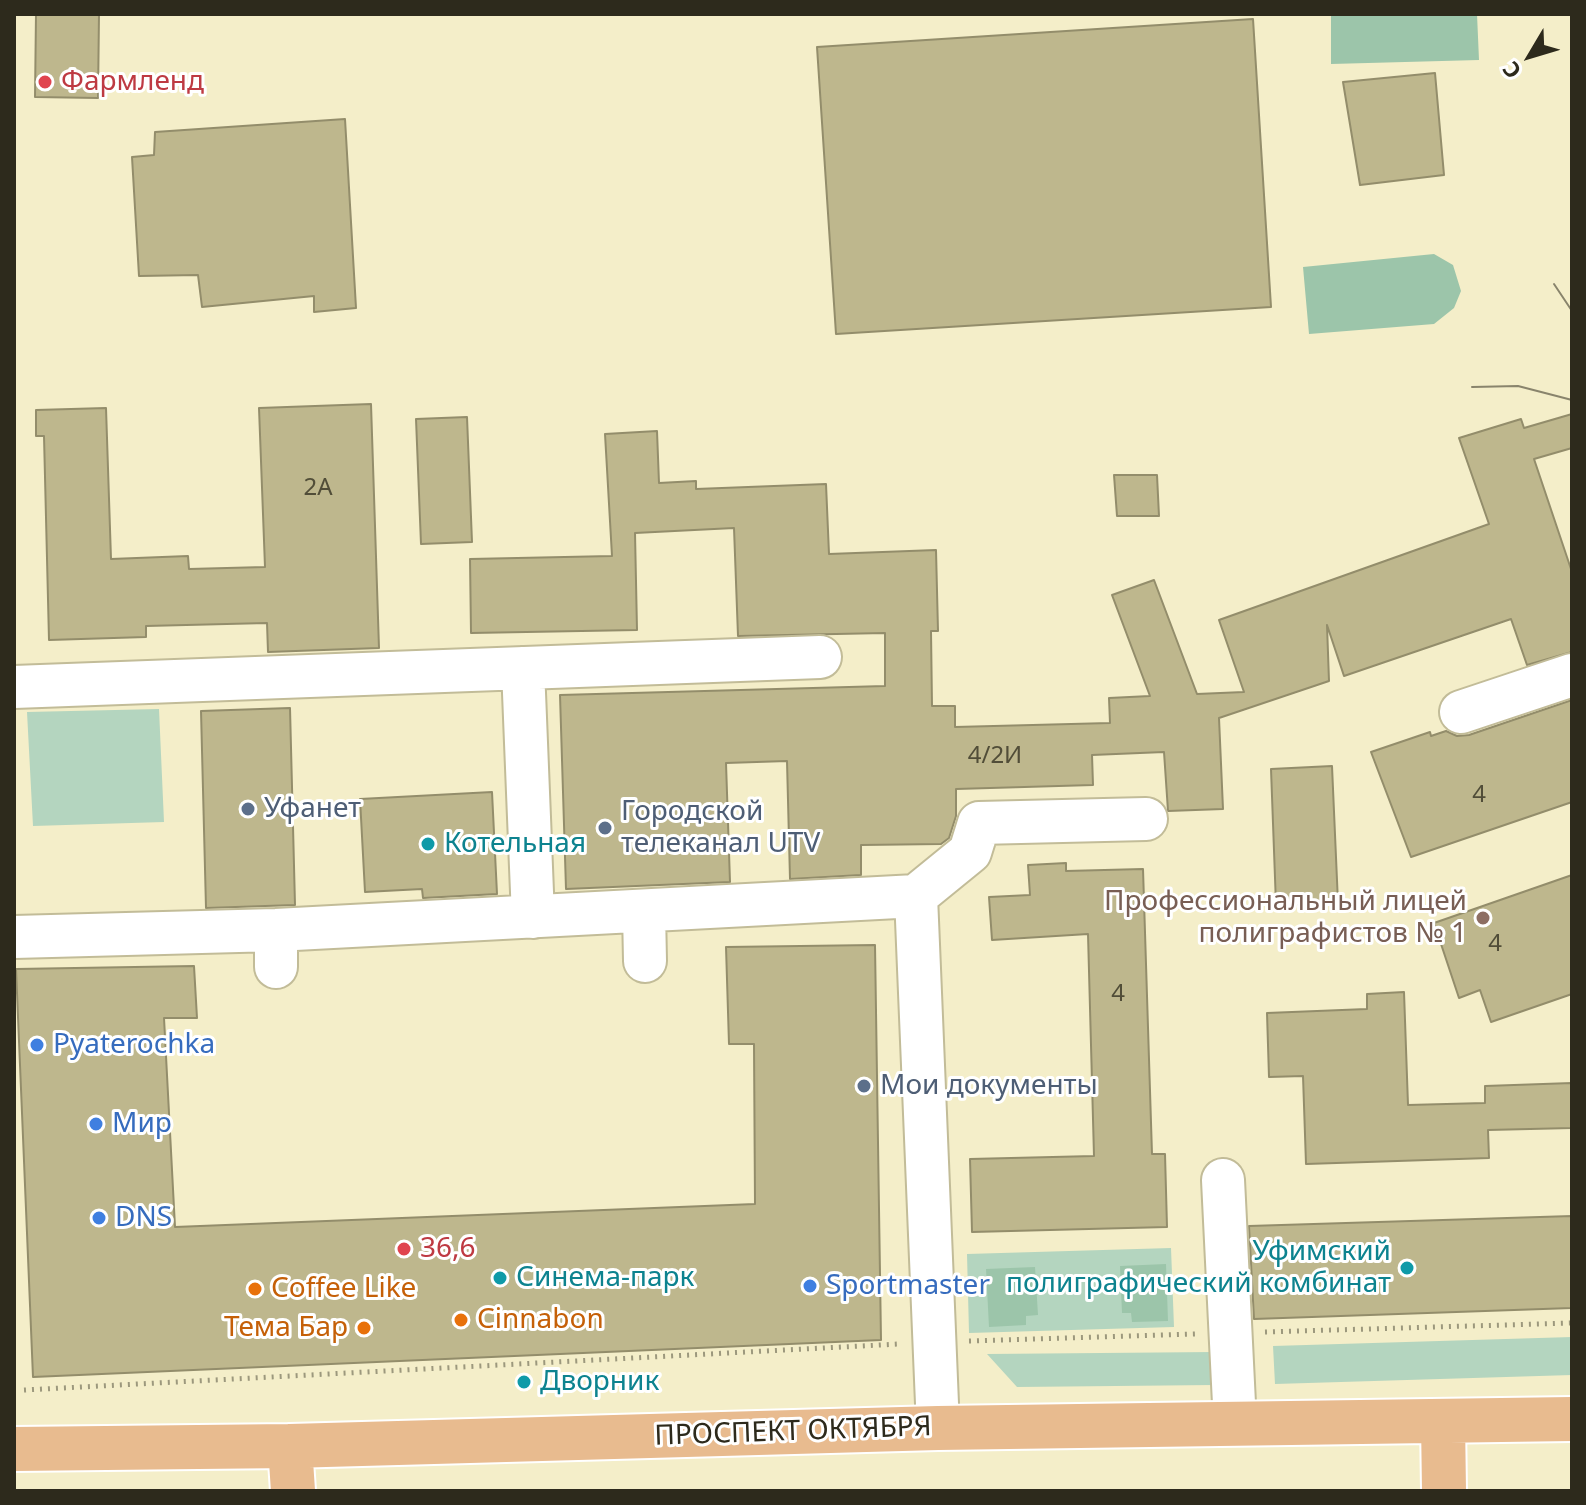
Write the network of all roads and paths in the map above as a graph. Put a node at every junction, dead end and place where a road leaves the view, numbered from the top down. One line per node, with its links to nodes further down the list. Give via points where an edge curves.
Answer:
1 (820, 657): 2 (lane)
2 (523, 668): 4 (lane); 9 (lane)
3 (1572, 675): 5 (lane)
4 (14, 687)
5 (1461, 712)
6 (1146, 819): 7 (lane, via 979,823 970,852)
7 (916, 896): 8 (lane); 15 (lane)
8 (644, 911): 9 (lane); 11 (lane)
9 (533, 917): 10 (lane, via 276,948)
10 (14, 937)
11 (645, 961)
12 (1223, 1180): 14 (lane)
13 (1572, 1323): 14 (path)
14 (1230, 1333): 15 (path); 19 (lane)
15 (934, 1342): 16 (path); 20 (lane)
16 (24, 1390)
17 (1572, 1419): 18 (main road, ПРОСПЕКТ ОКТЯБРЯ)
18 (1443, 1421): 19 (main road, ПРОСПЕКТ ОКТЯБРЯ); 24 (main road)
19 (1235, 1424): 20 (main road, ПРОСПЕКТ ОКТЯБРЯ)
20 (938, 1428): 21 (main road, ПРОСПЕКТ ОКТЯБРЯ)
21 (290, 1446): 22 (main road, ПРОСПЕКТ ОКТЯБРЯ); 23 (main road)
22 (14, 1449)
23 (293, 1491)
24 (1444, 1491)

